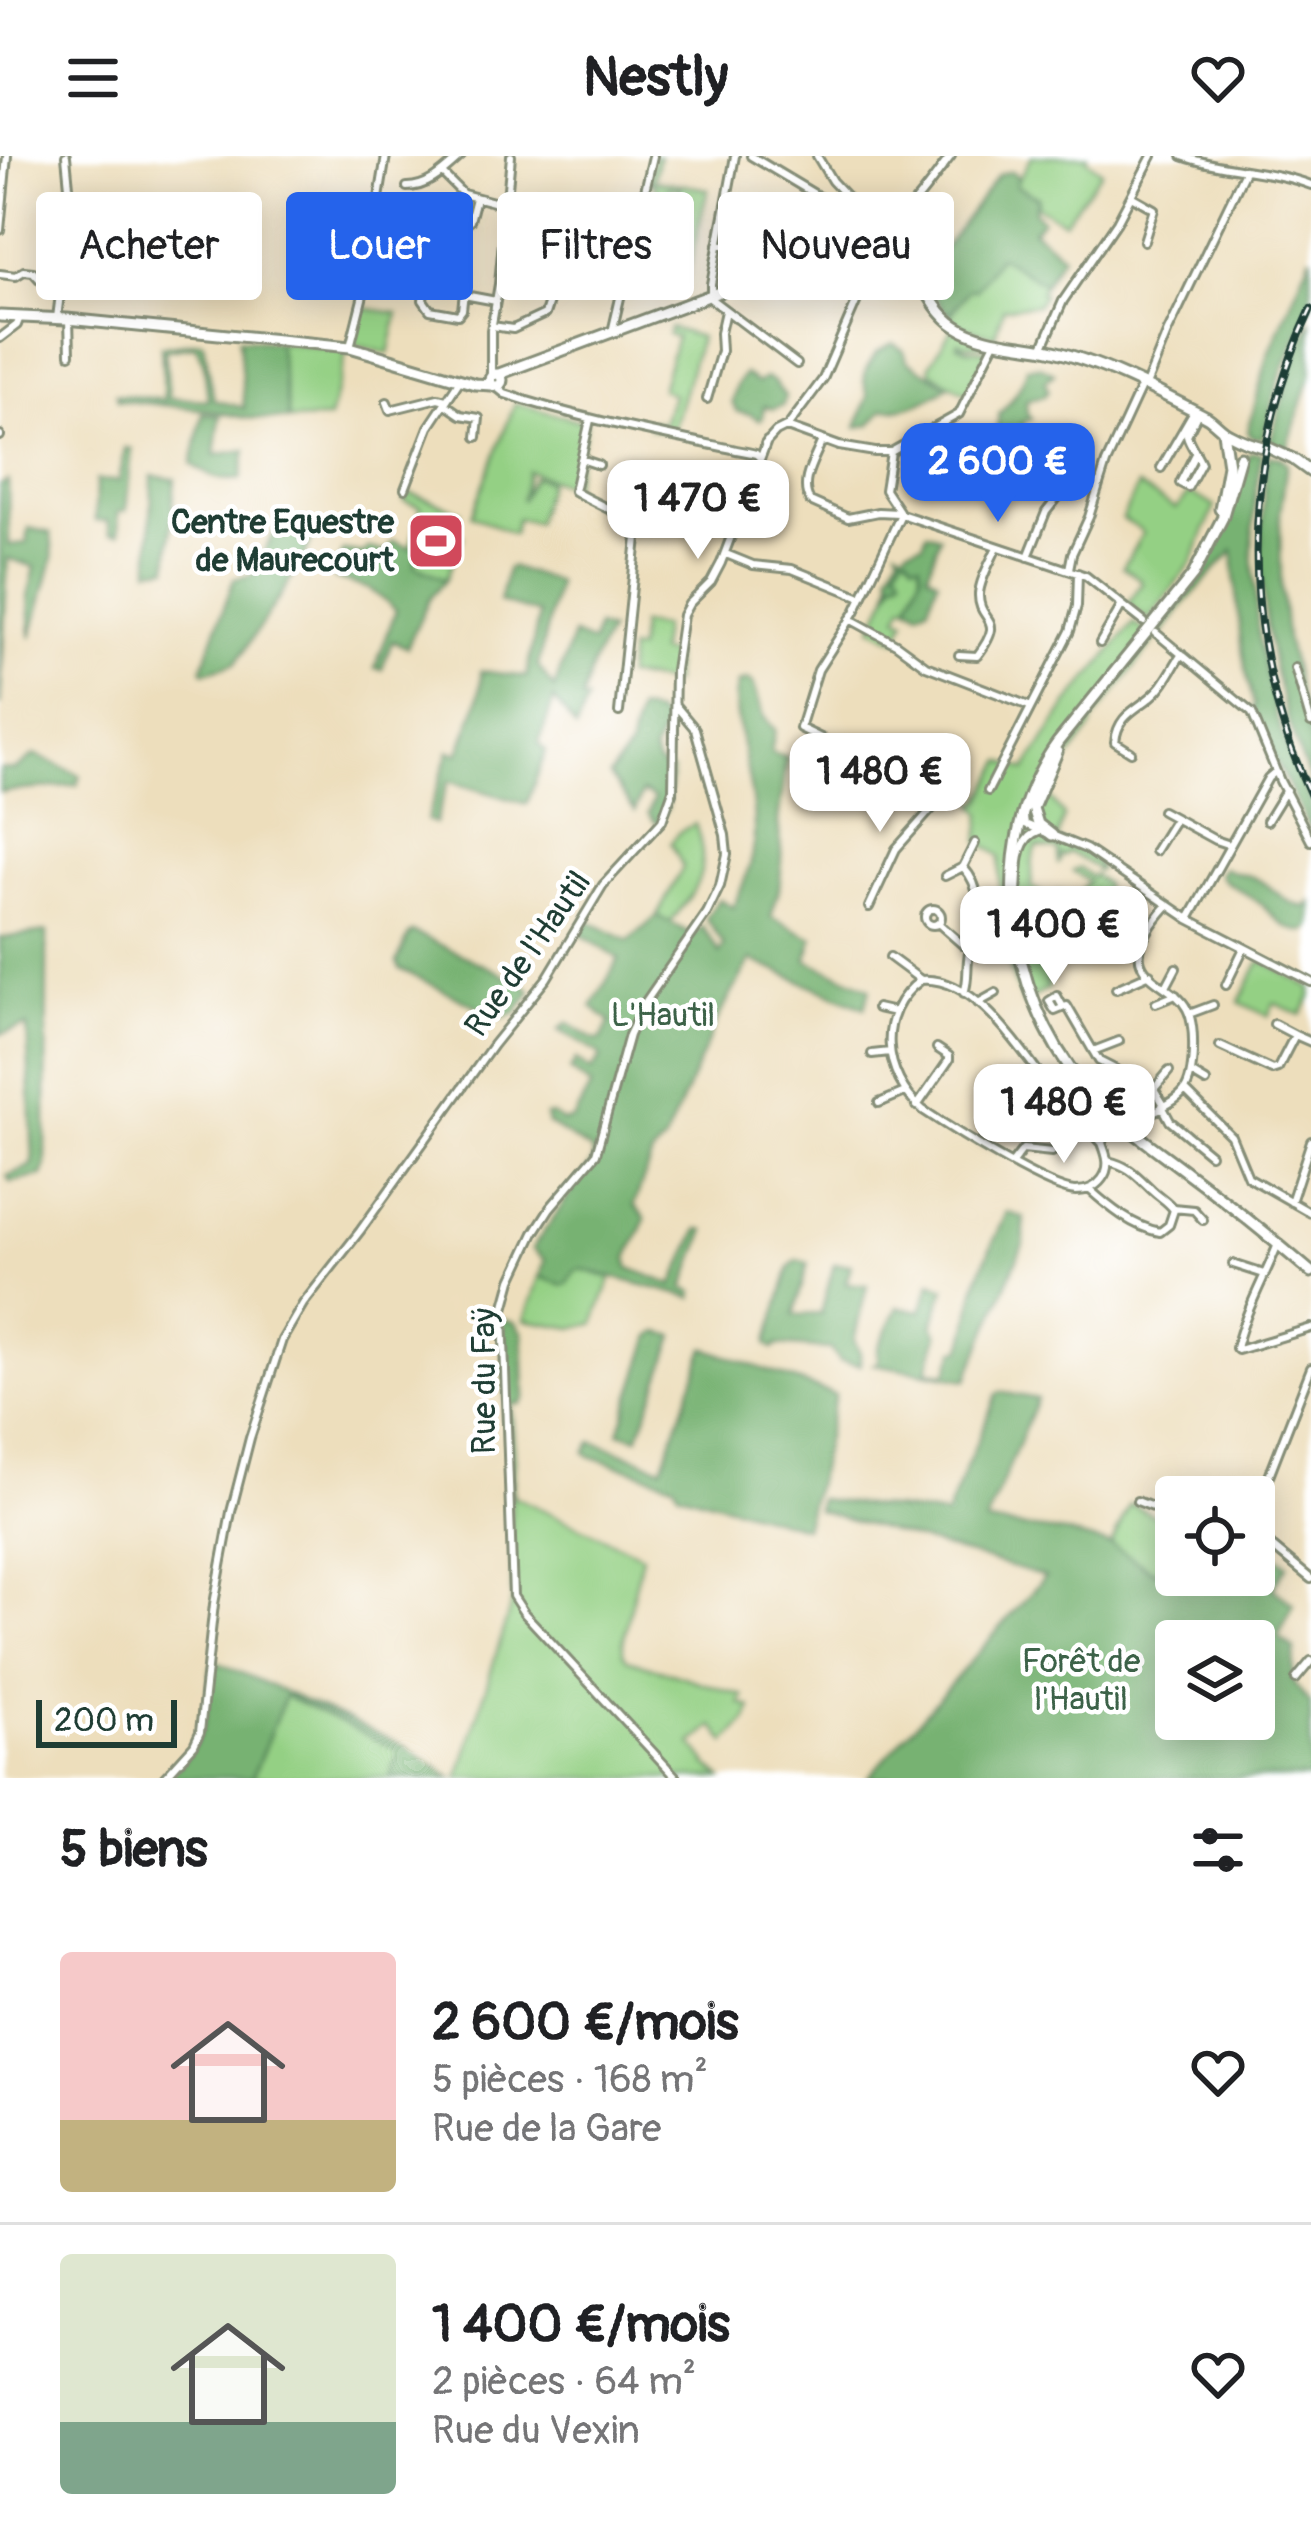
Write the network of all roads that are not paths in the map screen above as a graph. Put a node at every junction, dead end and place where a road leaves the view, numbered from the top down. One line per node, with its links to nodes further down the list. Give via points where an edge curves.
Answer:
1 (7, 156): 26 (street)
2 (66, 156): 17 (street)
3 (386, 156): 52 (street)
4 (459, 156): 14 (street)
5 (511, 156): 18 (street)
6 (653, 156): 49 (street)
7 (735, 156): 19 (street)
8 (751, 156): 20 (street)
9 (817, 156): 21 (street)
10 (951, 156): 22 (street)
11 (1152, 156): 23 (street)
12 (1182, 156): 13 (street)
13 (1245, 171): 15 (street); 58 (street)
14 (442, 173): 16 (street); 24 (street)
15 (1311, 185)
16 (407, 187)
17 (69, 192)
18 (507, 192)
19 (728, 192)
20 (811, 192)
21 (841, 192)
22 (922, 192)
23 (1131, 196): 29 (street, via 1154,209); 53 (street)
24 (476, 198): 25 (street); 27 (street)
25 (497, 207)
26 (1, 209): 28 (street)
27 (473, 210)
28 (0, 230)
29 (1144, 242)
30 (718, 244): 36 (street)
31 (0, 274): 32 (street)
32 (36, 275)
33 (718, 292): 36 (main road)
34 (464, 295): 34 (street, via 465,273 428,268 422,298 429,309 458,315)
35 (497, 295): 42 (street)
36 (710, 295): 43 (street); 49 (main road)
37 (473, 297): 42 (street)
38 (59, 300): 46 (street)
39 (549, 300): 48 (street, via 545,314 513,329)
40 (858, 300): 64 (street, via 823,379)
41 (934, 300): 51 (main road, via 965,331)
42 (496, 301): 48 (street)
43 (725, 311): 55 (street); 59 (street)
44 (0, 316): 45 (main road)
45 (20, 317): 46 (main road); 50 (street)
46 (56, 318): 47 (main road)
47 (69, 319): 52 (main road); 54 (street)
48 (492, 326): 56 (street)
49 (612, 332): 56 (main road)
50 (0, 338)
51 (996, 340): 53 (main road); 69 (street, via 961,412)
52 (350, 347): 57 (main road)
53 (1042, 349): 58 (main road)
54 (70, 354)
55 (797, 364)
56 (497, 379): 57 (main road); 63 (street)
57 (460, 380): 60 (street)
58 (1144, 386): 62 (main road); 84 (street)
59 (707, 399)
60 (443, 401): 61 (street, via 390,410); 65 (street, via 478,418); 78 (street)
61 (387, 402)
62 (1196, 412): 67 (main road); 70 (street, via 1186,436); 75 (street)
63 (590, 420): 71 (street); 73 (street)
64 (786, 427): 66 (street); 71 (street, Rue de l'Hautil)
65 (477, 436)
66 (821, 442): 69 (street); 79 (street, via 807,498 848,518)
67 (1232, 443): 72 (main road, via 1246,448); 72 (main road, via 1230,457); 72 (main road, via 1263,447); 83 (main road)
68 (1269, 448): 76 (main road)
69 (891, 452): 79 (street, via 885,490)
70 (1196, 452): 70 (street, via 1201,463 1188,488 1180,483)
71 (756, 455): 81 (street, Rue de l'Hautil)
72 (1241, 456): 83 (main road)
73 (581, 459): 74 (street); 97 (street, via 574,491 638,528)
74 (599, 465)
75 (1161, 468)
76 (1310, 470)
77 (1065, 472): 82 (street)
78 (406, 489)
79 (901, 514): 80 (street); 86 (street)
80 (997, 547): 82 (street); 93 (street, via 979,591 992,630 977,656)
81 (726, 554): 86 (street); 95 (street, Rue de l'Hautil, via 684,612)
82 (1028, 557): 84 (street)
83 (1199, 565): 98 (main road)
84 (1069, 569): 85 (street)
85 (1078, 573): 87 (street); 96 (street, via 1070,631)
86 (861, 597): 88 (street)
87 (1123, 605): 89 (street); 91 (street)
88 (850, 619): 96 (street, via 926,667); 118 (street, via 818,670 800,728 943,796 896,849)
89 (1144, 622)
90 (1156, 633): 92 (street)
91 (1100, 643)
92 (1182, 654): 101 (street, via 1159,689 1120,723 1115,742); 102 (street, via 1252,713)
93 (959, 655)
94 (1295, 668): 99 (street)
95 (675, 704): 187 (street, Rue de l'Hautil, via 673,790 662,821 603,885 554,968 297,1313 231,1512 200,1732); 188 (street, Rue du Faÿ, via 695,729 725,835 720,886 636,1019 596,1154 534,1232 502,1313 513,1596)
96 (1030, 706): 105 (street)
97 (619, 712)
98 (1075, 722): 100 (main road); 103 (main road)
99 (1311, 723)
100 (1060, 745): 109 (main road); 110 (main road, via 1033,808)
101 (1131, 752)
102 (1276, 771): 104 (street); 113 (street)
103 (1036, 779): 109 (street); 122 (main road, via 1015,851)
104 (1286, 790): 108 (street); 111 (street)
105 (988, 791)
106 (1162, 811): 107 (street)
107 (1175, 818): 113 (street); 114 (street)
108 (1267, 821)
109 (1025, 824): 110 (street); 117 (main road)
110 (1047, 833): 117 (street, via 1024,842); 119 (street, via 1095,854)
111 (1311, 841)
112 (975, 843): 115 (street)
113 (1230, 845): 120 (street)
114 (1155, 850)
115 (963, 867): 116 (street); 123 (street, via 978,899)
116 (944, 876)
117 (1016, 902): 122 (main road)
118 (869, 907)
119 (1164, 907): 120 (street); 128 (street, via 1140,950)
120 (1189, 919): 124 (street)
121 (938, 923): 123 (street)
122 (1017, 936): 162 (main road, via 1034,999 1062,1052 1094,1096)
123 (970, 947): 125 (street); 135 (street)
124 (1244, 948): 130 (street); 131 (street)
125 (984, 949)
126 (890, 957): 129 (street)
127 (1176, 968): 132 (street)
128 (1150, 974): 132 (street); 133 (street)
129 (921, 980): 135 (street); 142 (street)
130 (1311, 982)
131 (1226, 985)
132 (1166, 987): 136 (street)
133 (1116, 989)
134 (996, 992): 137 (street)
135 (964, 993): 137 (street)
136 (1176, 995): 138 (street); 143 (street)
137 (978, 1003): 163 (street, via 1066,1108)
138 (1156, 1003)
139 (1213, 1005): 143 (street)
140 (1063, 1007): 150 (street)
141 (877, 1008): 142 (street)
142 (895, 1012): 151 (street)
143 (1189, 1014): 154 (street)
144 (1274, 1024): 145 (street)
145 (1295, 1035): 147 (street); 148 (street, via 1272,1070)
146 (1119, 1041): 150 (street)
147 (1311, 1042)
148 (1220, 1046)
149 (937, 1048): 160 (street, via 950,1059)
150 (1093, 1051): 156 (street)
151 (890, 1052): 152 (street); 158 (street)
152 (872, 1054)
153 (1169, 1071): 156 (street)
154 (1191, 1073): 155 (street); 157 (street)
155 (1207, 1082)
156 (1154, 1089): 161 (street)
157 (1184, 1090): 161 (street); 170 (street, via 1231,1136 1248,1177)
158 (905, 1092): 159 (street); 160 (street)
159 (879, 1102)
160 (917, 1106): 168 (street)
161 (1163, 1106): 162 (street); 166 (street)
162 (1126, 1121): 163 (street); 174 (main road); 176 (main road)
163 (1099, 1134): 167 (street)
164 (1311, 1141): 170 (street)
165 (1052, 1152): 168 (street, via 1023,1149)
166 (1210, 1154)
167 (1108, 1161): 169 (street); 171 (street, via 1134,1171)
168 (1012, 1163): 169 (street, via 1064,1188)
169 (1089, 1189): 171 (street, via 1153,1232 1167,1228)
170 (1291, 1202): 172 (street)
171 (1173, 1208): 173 (street)
172 (1311, 1213)
173 (1203, 1220)
174 (1278, 1244): 176 (main road); 177 (street)
175 (1234, 1264): 177 (street)
176 (1311, 1269)
177 (1266, 1274): 178 (street, via 1236,1349)
178 (1311, 1328)
179 (1311, 1368): 180 (street)
180 (1269, 1476)
181 (1137, 1501): 182 (street)
182 (1155, 1508)
183 (1275, 1550): 184 (street)
184 (1311, 1580)
185 (1311, 1661): 186 (street)
186 (1296, 1679)
187 (164, 1778)
188 (676, 1778)

